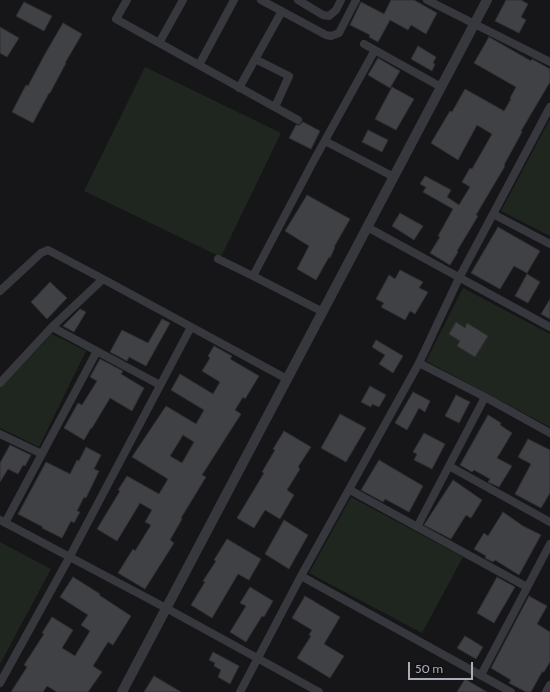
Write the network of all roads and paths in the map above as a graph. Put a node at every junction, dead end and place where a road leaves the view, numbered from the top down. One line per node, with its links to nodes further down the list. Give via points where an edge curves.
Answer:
1 (127, 0): 12 (street, via 116,19)
2 (183, 0): 12 (street)
3 (234, 0): 17 (street)
4 (262, 0): 10 (street)
5 (298, 0): 6 (street, via 329,16)
6 (341, 0)
7 (356, 0): 10 (street, via 338,33 332,36)
8 (426, 0): 11 (street)
9 (487, 0): 11 (street)
10 (282, 11): 15 (street)
11 (474, 24): 16 (street); 18 (street)
12 (159, 43): 17 (street)
13 (364, 44): 14 (street)
14 (375, 50): 18 (street); 23 (street)
15 (255, 59): 19 (street); 20 (street, via 289,76)
16 (550, 62)
17 (199, 65): 19 (street)
18 (441, 87): 24 (street)
19 (239, 88): 20 (street)
20 (275, 107): 22 (street)
21 (550, 107): 25 (street)
22 (298, 120)
23 (325, 141): 24 (street); 29 (street)
24 (394, 177): 26 (street)
25 (493, 214): 27 (street); 30 (street)
26 (367, 227): 30 (street); 33 (street)
27 (550, 244)
28 (218, 259): 29 (street)
29 (253, 276): 33 (street)
30 (459, 278): 35 (street); 38 (street)
31 (103, 279): 32 (street, via 48,250); 34 (street); 36 (street)
32 (0, 291)
33 (323, 312): 39 (street)
34 (191, 327): 39 (street); 41 (street)
35 (550, 327)
36 (52, 328): 37 (street); 40 (street)
37 (97, 351): 41 (street); 45 (street)
38 (419, 363): 42 (street); 47 (street)
39 (287, 379): 55 (street)
40 (0, 383)
41 (160, 385): 52 (street)
42 (485, 397): 43 (street); 46 (street)
43 (550, 433)
44 (0, 434): 45 (street)
45 (42, 454): 48 (street)
46 (449, 466): 49 (street); 50 (street)
47 (350, 490): 50 (street); 53 (street)
48 (3, 522): 52 (street)
49 (550, 522)
50 (417, 527): 54 (street)
51 (550, 544): 54 (street)
52 (69, 558): 55 (street); 58 (street)
53 (301, 576): 56 (street); 57 (street)
54 (527, 587): 57 (street)
55 (166, 608): 56 (street); 60 (street)
56 (258, 659): 61 (street); 62 (street)
57 (481, 675): 63 (street)
58 (0, 683)
59 (550, 685): 64 (street)
60 (122, 692)
61 (240, 692)
62 (319, 692)
63 (511, 692)
64 (546, 692)

